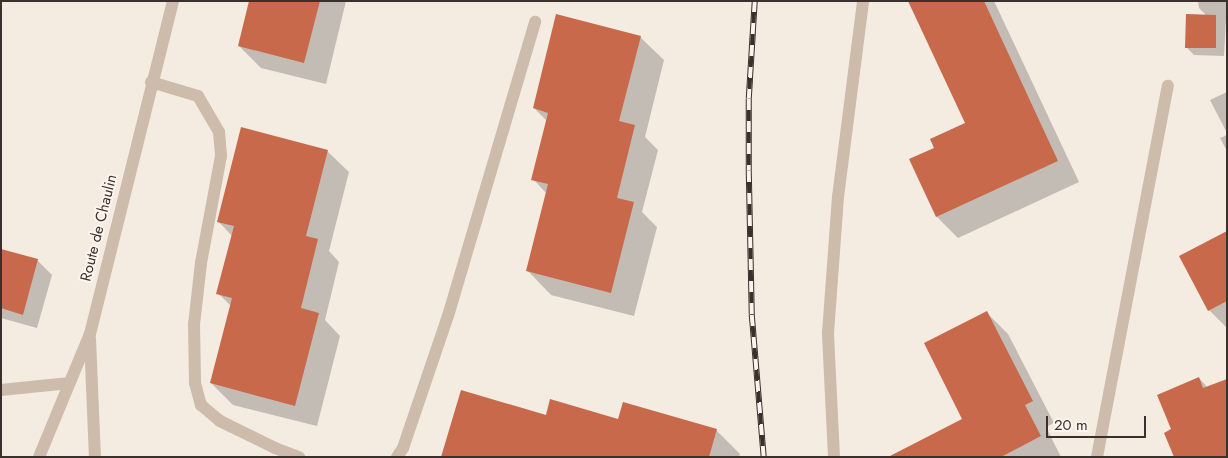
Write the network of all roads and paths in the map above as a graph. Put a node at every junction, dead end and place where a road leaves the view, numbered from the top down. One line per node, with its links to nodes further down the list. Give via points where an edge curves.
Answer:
1 (173, 1): 4 (street, Route de Chaulin)
2 (864, 1): 13 (street, via 838,197 828,333)
3 (535, 22): 12 (street, via 448,316 404,448)
4 (151, 82): 6 (street, Route de Chaulin); 11 (street, via 198,96 219,132 221,156 201,264 194,324 195,383 201,405 220,421)
5 (1168, 86): 14 (street)
6 (90, 334): 7 (street, Route de Chaulin); 10 (street)
7 (70, 382): 8 (street); 9 (street, Route de Chaulin)
8 (1, 390)
9 (39, 457)
10 (95, 457)
11 (299, 457)
12 (397, 457)
13 (834, 457)
14 (1097, 457)

